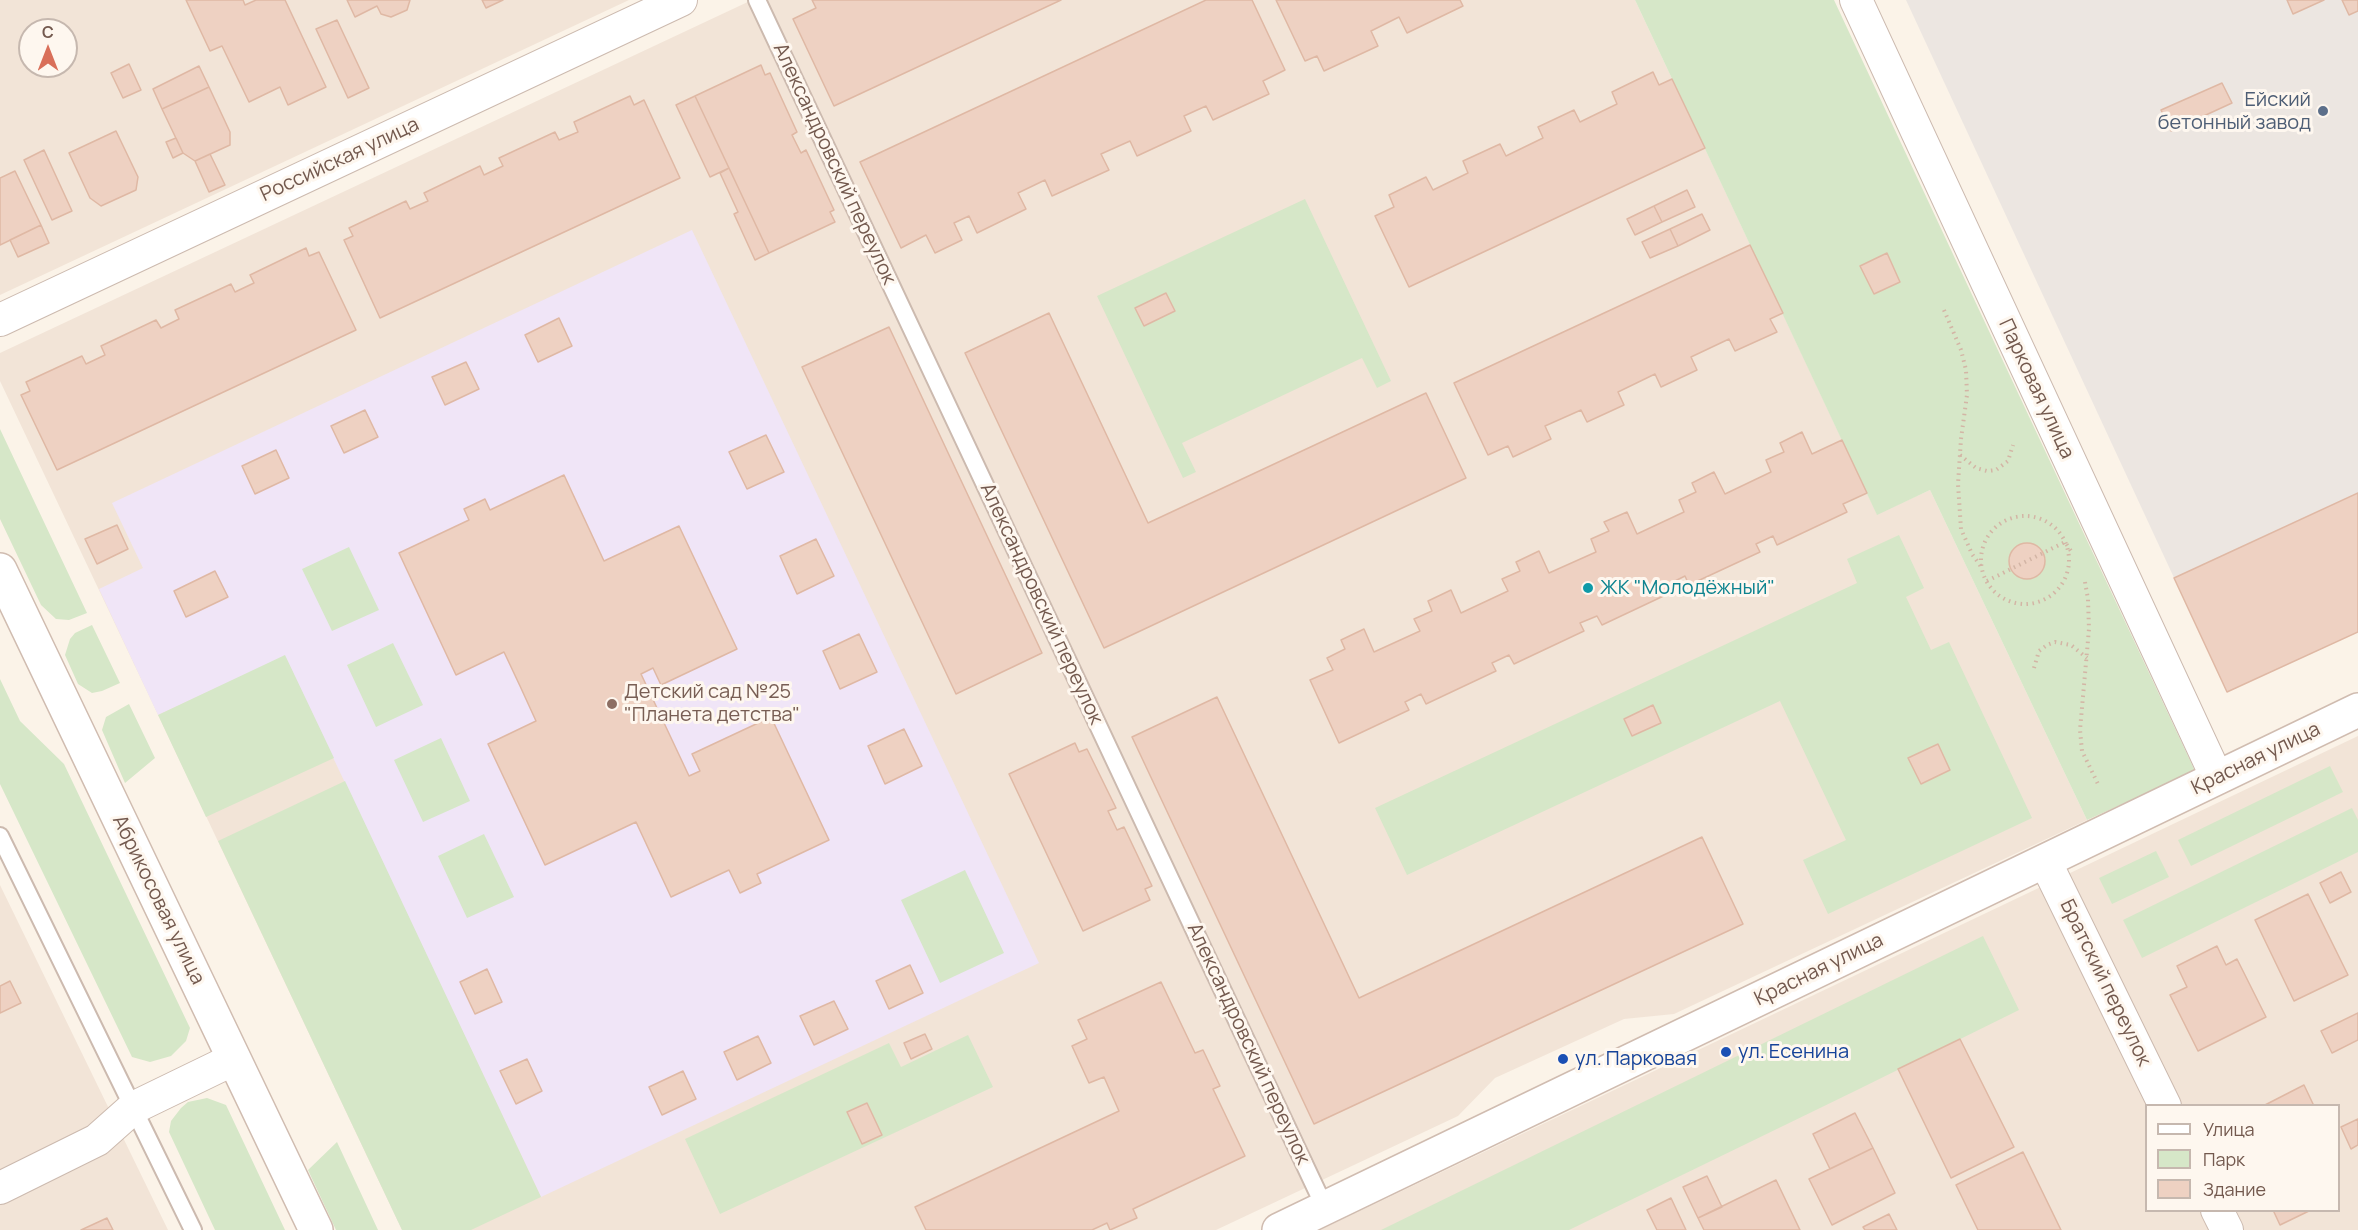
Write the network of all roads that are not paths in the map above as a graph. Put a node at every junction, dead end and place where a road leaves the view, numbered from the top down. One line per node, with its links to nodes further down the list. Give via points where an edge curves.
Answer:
1 (681, 0): 4 (street, Российская улица)
2 (757, 0): 14 (lane, Александровский переулок)
3 (1856, 0): 7 (street, Парковая улица)
4 (0, 320)
5 (0, 570): 10 (street, Абрикосовая улица)
6 (2358, 710): 7 (street, Красная улица)
7 (2217, 778): 9 (street, Красная улица)
8 (0, 836): 12 (lane)
9 (2045, 861): 11 (street, Братский переулок); 14 (street, Красная улица)
10 (234, 1059): 12 (street); 17 (street, Абрикосовая улица)
11 (2164, 1104)
12 (133, 1108): 13 (street, via 97,1140); 16 (lane)
13 (0, 1188)
14 (1325, 1208): 18 (street, Красная улица)
15 (2218, 1212): 19 (street)
16 (193, 1230)
17 (316, 1230)
18 (1279, 1230)
19 (2227, 1230)

